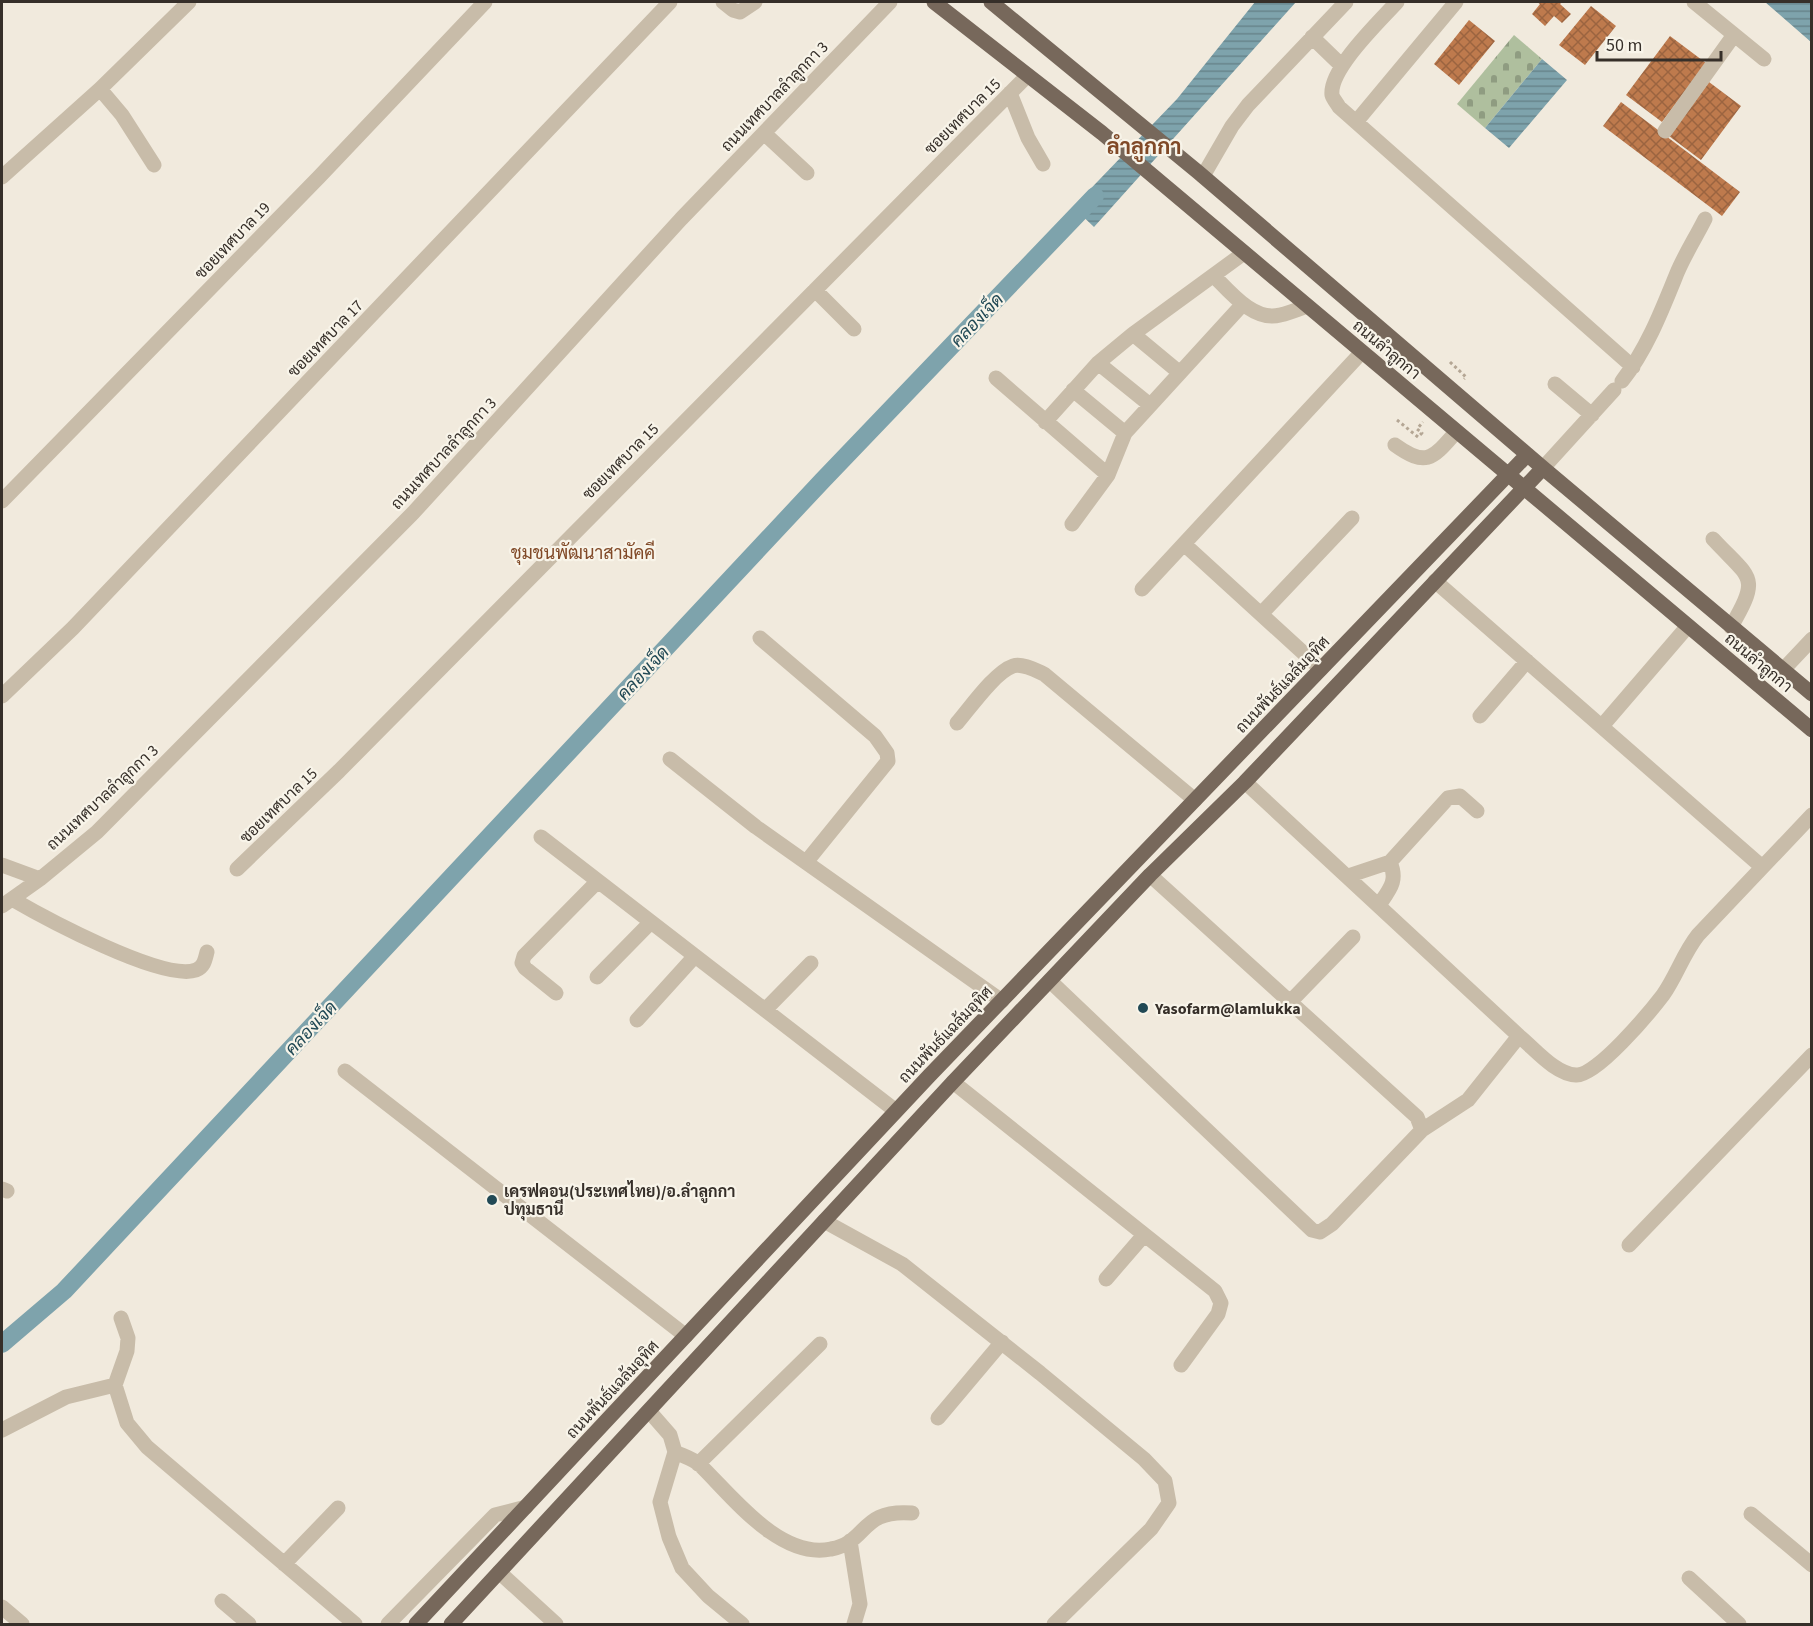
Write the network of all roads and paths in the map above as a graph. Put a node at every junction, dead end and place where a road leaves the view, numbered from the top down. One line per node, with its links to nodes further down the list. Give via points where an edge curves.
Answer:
1 (189, 2): 18 (street)
2 (485, 2): 58 (street, ซอยเทศบาล 19)
3 (670, 2): 74 (street, ซอยเทศบาล 17, via 81,619)
4 (723, 2): 5 (street, via 740,12)
5 (755, 2)
6 (890, 2): 22 (street, ถนนเทศบาลลำลูกกา 3)
7 (934, 2): 17 (main road, ถนนลำลูกกา)
8 (992, 2): 26 (main road, ถนนลำลูกกา)
9 (1346, 2): 14 (street)
10 (1397, 2): 16 (street)
11 (1456, 2): 20 (street)
12 (1694, 2): 13 (street)
13 (1734, 35): 15 (street); 21 (street)
14 (1312, 37): 16 (street); 26 (street, via 1232,126)
15 (1764, 59)
16 (1342, 66): 20 (street, via 1333,83 1332,96)
17 (1027, 76): 19 (street, ซอยเทศบาล 15); 29 (main road, ถนนลำลูกกา, via 1102,133)
18 (99, 89): 24 (street, via 122,115); 27 (street)
19 (1010, 93): 23 (street, via 1028,138); 31 (street, ซอยเทศบาล 15)
20 (1356, 122): 39 (street)
21 (1665, 131)
22 (764, 133): 25 (street); 92 (street, ถนนเทศบาลลำลูกกา 3, via 413,513 97,832)
23 (1044, 164)
24 (154, 165)
25 (807, 174)
26 (1201, 174): 53 (main road, ถนนลำลูกกา)
27 (2, 177)
28 (1705, 219): 39 (street)
29 (1244, 253): 30 (street); 33 (main road, ถนนลำลูกกา)
30 (1214, 276): 32 (street); 35 (street)
31 (815, 290): 34 (street); 89 (street, ซอยเทศบาล 15)
32 (1242, 304): 33 (street, via 1265,315 1278,316); 40 (street)
33 (1307, 306): 36 (main road, ถนนลำลูกกา)
34 (855, 329)
35 (1133, 334): 38 (street); 40 (street)
36 (1362, 352): 50 (main road, ถนนลำลูกกา); 62 (street)
37 (1450, 362): 41 (path)
38 (1098, 363): 44 (street); 45 (street)
39 (1633, 368): 46 (street)
40 (1180, 373): 45 (street)
41 (1467, 377)
42 (996, 378): 48 (street)
43 (1555, 384): 46 (street)
44 (1073, 390): 48 (street); 51 (street)
45 (1150, 405): 51 (street)
46 (1592, 415): 54 (street)
47 (1397, 420): 49 (path, via 1418,437 1422,433)
48 (1045, 422): 55 (street)
49 (1417, 429)
50 (1456, 432): 52 (street, via 1434,456 1424,459 1412,457); 56 (main road, ถนนลำลูกกา)
51 (1125, 433): 55 (street)
52 (1395, 445)
53 (1527, 455): 54 (main road, ถนนลำลูกกา); 56 (main road, ถนนพันธ์แฉล้มอุทิศ)
54 (1543, 468): 57 (main road); 67 (main road, ถนนลำลูกกา)
55 (1108, 475): 60 (street)
56 (1507, 475): 57 (main road, ถนนลำลูกกา); 71 (main road, ถนนพันธ์แฉล้มอุทิศ)
57 (1524, 489): 63 (main road); 66 (main road, ถนนลำลูกกา)
58 (2, 501)
59 (1352, 518): 65 (street)
60 (1072, 524)
61 (1713, 539): 67 (street, via 1746,574 1750,586)
62 (1184, 544): 64 (street); 65 (street)
63 (1435, 581): 70 (street); 80 (main road)
64 (1142, 589)
65 (1261, 614): 71 (street)
66 (1688, 626): 77 (street); 78 (main road, ถนนลำลูกกา)
67 (1731, 627): 72 (main road, ถนนลำลูกกา)
68 (760, 638): 85 (street, via 875,736 887,753 888,761)
69 (1812, 639): 72 (street)
70 (1527, 661): 75 (street); 77 (street)
71 (1321, 669): 81 (main road, ถนนพันธ์แฉล้มอุทิศ)
72 (1783, 670): 73 (main road, ถนนลำลูกกา)
73 (1808, 686)
74 (2, 696)
75 (1480, 716)
76 (957, 723): 81 (street, via 999,676 1014,666 1026,666 1044,674)
77 (1602, 726): 88 (street)
78 (1812, 730)
79 (670, 759): 85 (street, via 756,827)
80 (1245, 782): 90 (main road); 91 (street)
81 (1195, 800): 104 (main road, ถนนพันธ์แฉล้มอุทิศ)
82 (1477, 811): 86 (street, via 1460,796 1448,798)
83 (1812, 815): 88 (street)
84 (541, 837): 93 (street)
85 (807, 861): 104 (street)
86 (1390, 862): 91 (street); 95 (street, via 1395,875 1393,884)
87 (2, 865): 92 (street)
88 (1761, 866): 108 (street, via 1685,951 1663,995 1590,1072 1578,1076 1560,1070)
89 (237, 869)
90 (1150, 876): 102 (main road); 105 (street)
91 (1348, 876): 95 (street)
92 (40, 879): 94 (street, ถนนเทศบาลลำลูกกา 3)
93 (598, 881): 96 (street); 103 (street, via 524,956 525,968)
94 (7, 902): 98 (street, via 163,969 198,970)
95 (1380, 905): 108 (street)
96 (651, 922): 99 (street); 101 (street)
97 (1353, 937): 105 (street)
98 (207, 952)
99 (695, 956): 106 (street); 107 (street)
100 (811, 963): 106 (street)
101 (597, 977)
102 (1050, 981): 111 (main road); 113 (street, via 1312,1230 1320,1232 1332,1224)
103 (556, 993)
104 (1002, 1001): 112 (main road, ถนนพันธ์แฉล้มอุทิศ)
105 (1290, 1002): 113 (street, via 1417,1118)
106 (765, 1010): 112 (street)
107 (637, 1020)
108 (1519, 1036): 113 (street, via 1468,1100)
109 (1812, 1055): 116 (street)
110 (345, 1071): 119 (street)
111 (953, 1082): 114 (main road); 115 (street)
112 (896, 1111): 119 (main road, ถนนพันธ์แฉล้มอุทิศ)
113 (1422, 1130)
114 (824, 1221): 120 (street, via 902,1264); 124 (main road)
115 (1144, 1235): 117 (street); 122 (street, via 1215,1291 1221,1302 1218,1314)
116 (1629, 1245)
117 (1106, 1279)
118 (121, 1318): 123 (street, via 128,1351)
119 (686, 1335): 129 (main road, ถนนพันธ์แฉล้มอุทิศ)
120 (1002, 1342): 125 (street); 149 (street, via 1144,1459 1165,1481 1169,1503 1151,1528)
121 (820, 1344): 128 (street)
122 (1180, 1365)
123 (115, 1385): 126 (street, via 66,1397); 134 (street, via 127,1424 147,1447)
124 (649, 1411): 127 (street, via 670,1435); 136 (main road)
125 (938, 1418)
126 (2, 1430)
127 (675, 1452): 128 (street); 147 (street, via 660,1502 669,1537 682,1568)
128 (698, 1464): 133 (street, via 756,1521 787,1542 831,1550)
129 (526, 1507): 144 (street, via 495,1515); 145 (main road, ถนนพันธ์แฉล้มอุทิศ)
130 (338, 1508): 134 (street)
131 (912, 1513): 133 (street, via 891,1511 874,1518)
132 (1751, 1514): 135 (street)
133 (850, 1541): 148 (street, via 860,1604)
134 (284, 1564): 143 (street)
135 (1812, 1565)
136 (499, 1572): 140 (main road); 146 (street)
137 (1689, 1578): 150 (street)
138 (222, 1601): 142 (street)
139 (2, 1607): 141 (street)
140 (456, 1623)
141 (22, 1624)
142 (249, 1624)
143 (355, 1624)
144 (388, 1624)
145 (416, 1624)
146 (556, 1624)
147 (742, 1624)
148 (854, 1624)
149 (1054, 1624)
150 (1739, 1624)

